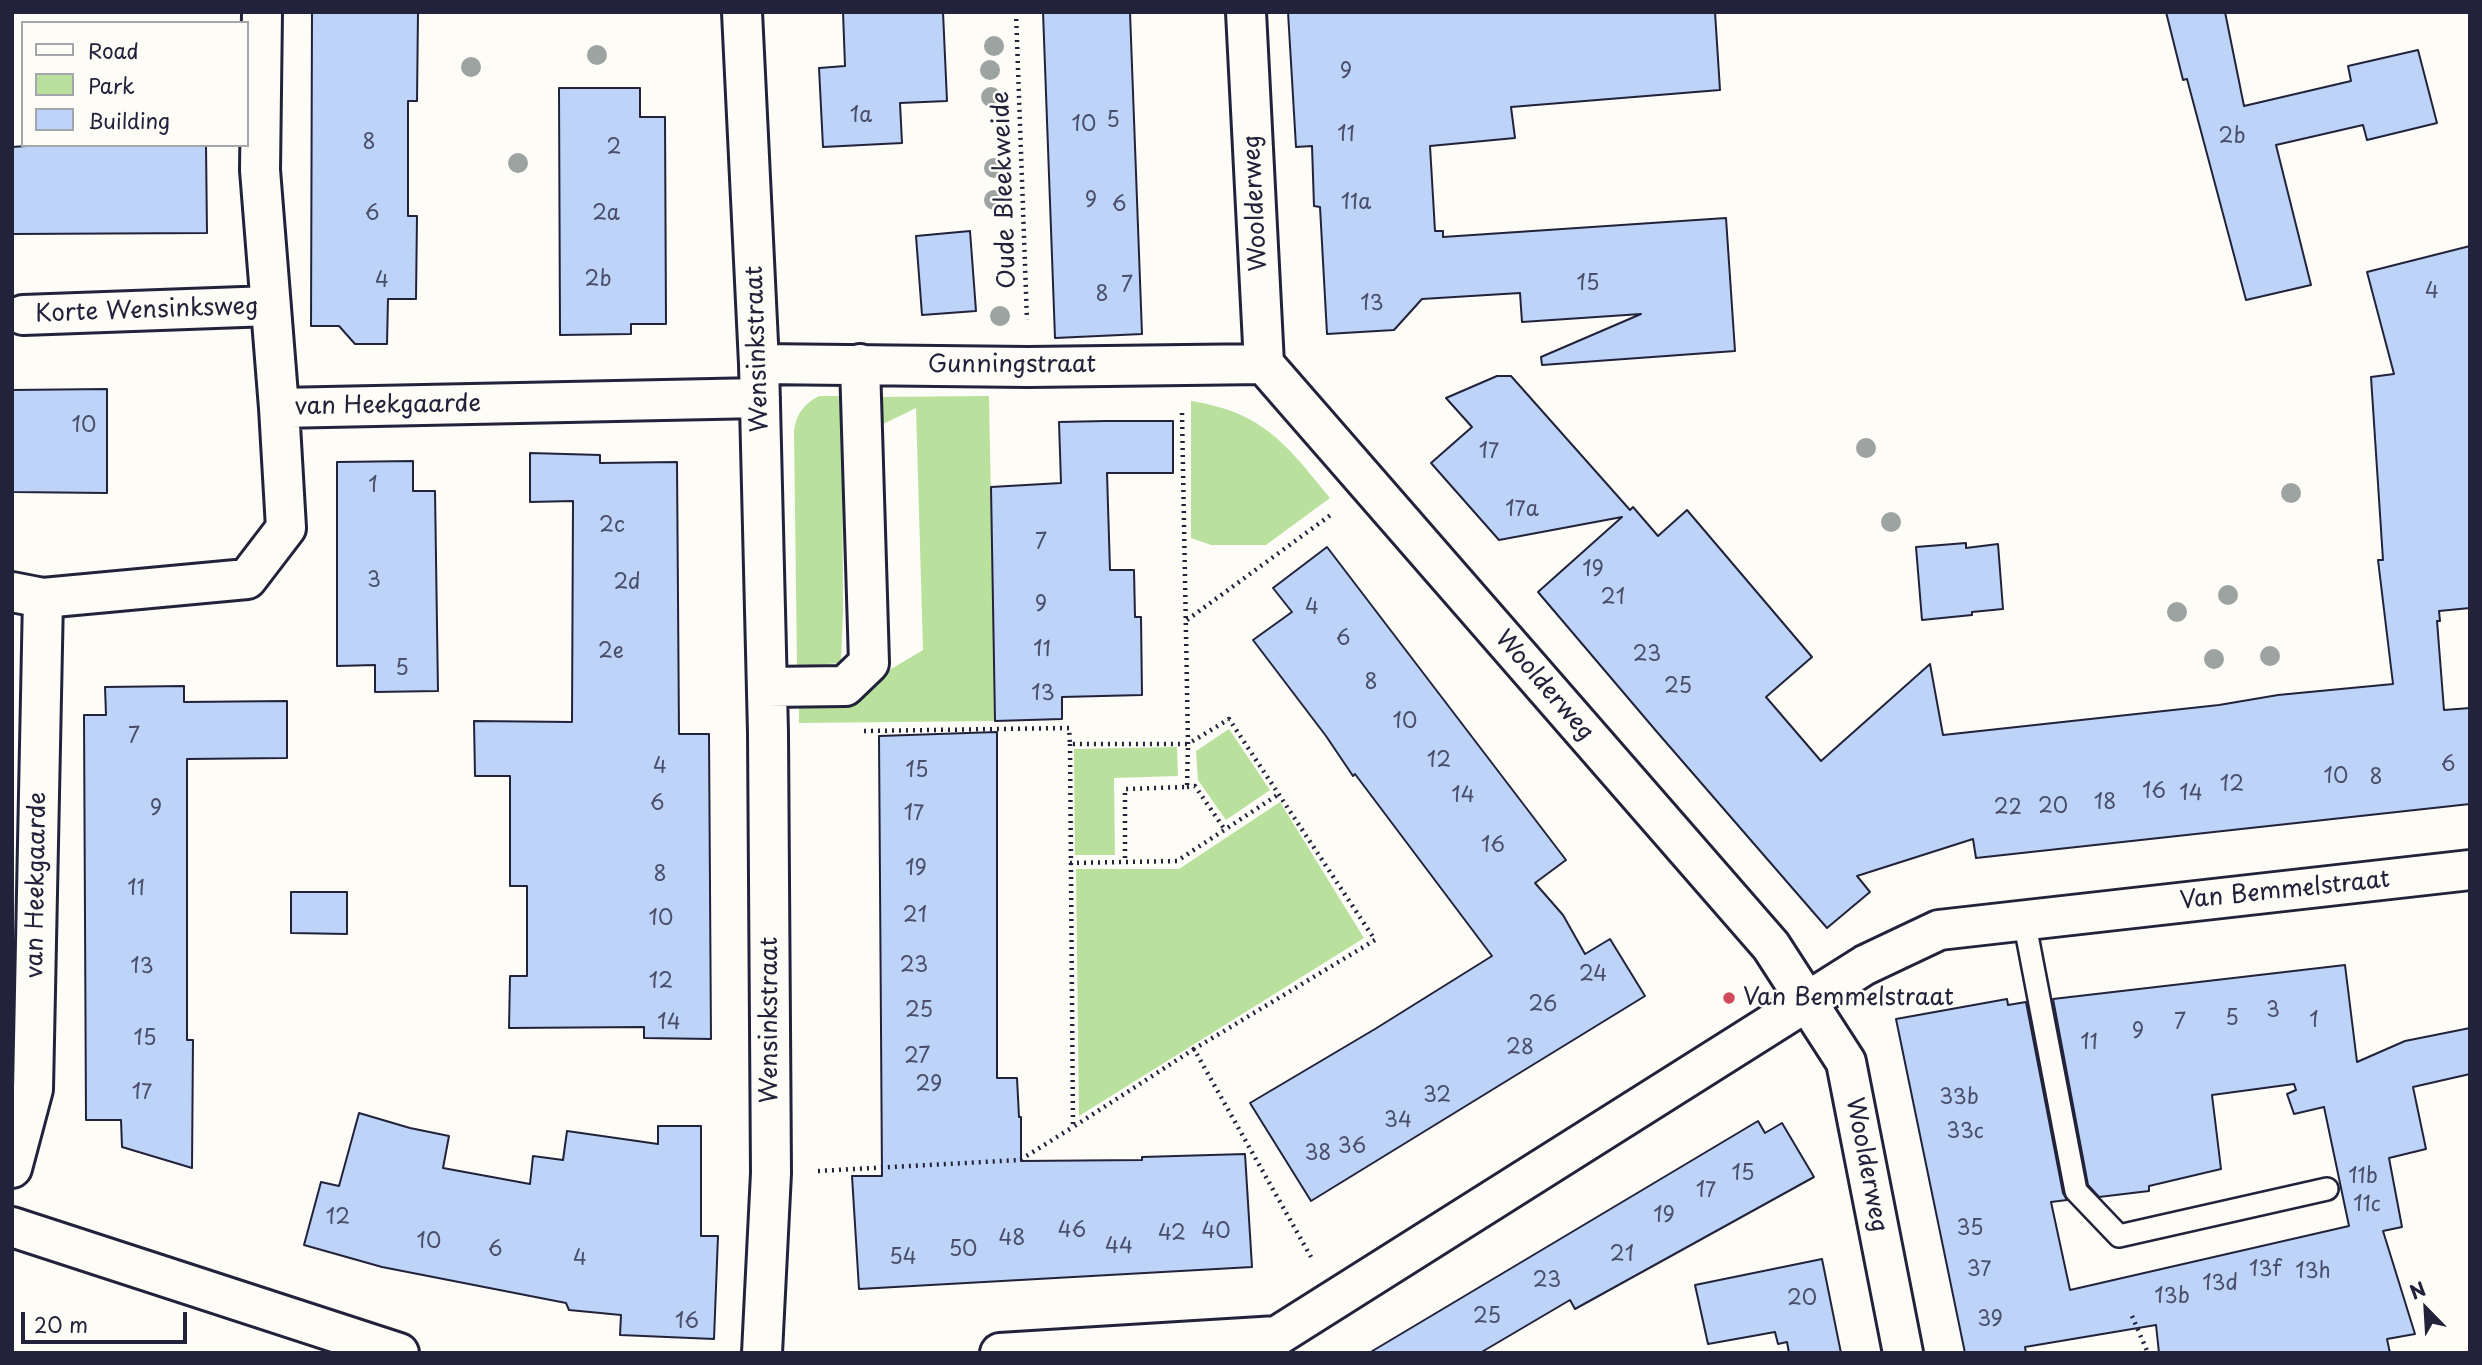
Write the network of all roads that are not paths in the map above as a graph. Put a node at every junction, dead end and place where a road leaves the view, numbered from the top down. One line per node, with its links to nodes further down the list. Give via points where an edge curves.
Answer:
1 (261, 12): 4 (street, Korte Wensinksweg, via 260,170)
2 (743, 12): 8 (street, Wensinkstraat)
3 (1246, 12): 7 (street, Woolderweg)
4 (270, 306): 5 (street, Korte Wensinksweg); 9 (street, Korte Wensinksweg)
5 (23, 315)
6 (860, 364): 7 (street, Gunningstraat); 8 (street, Gunningstraat); 11 (street, via 869,663 845,685)
7 (1264, 364): 14 (street, Woolderweg, via 1770,946)
8 (760, 381): 9 (street, van Heekgaarde); 11 (street, Wensinkstraat)
9 (279, 408): 10 (street, van Heekgaarde, via 286,528 247,579)
10 (28, 595): 15 (street, van Heekgaarde, via 33,1089)
11 (768, 687): 20 (street, Wensinkstraat, via 771,1173)
12 (2470, 870): 13 (street, Van Bemmelstraat)
13 (2024, 920): 14 (street, Van Bemmelstraat, via 1939,930 1865,965); 16 (lane, via 2076,1191 2119,1236)
14 (1806, 1003): 18 (street, Van Bemmelstraat, via 1336,1300); 22 (street, Woolderweg, via 1846,1062)
15 (12, 1168)
16 (2327, 1189)
17 (12, 1227): 19 (street)
18 (1279, 1345): 21 (street, Van Bemmelstraat)
19 (399, 1353)
20 (762, 1353)
21 (1000, 1353)
22 (1903, 1353)

